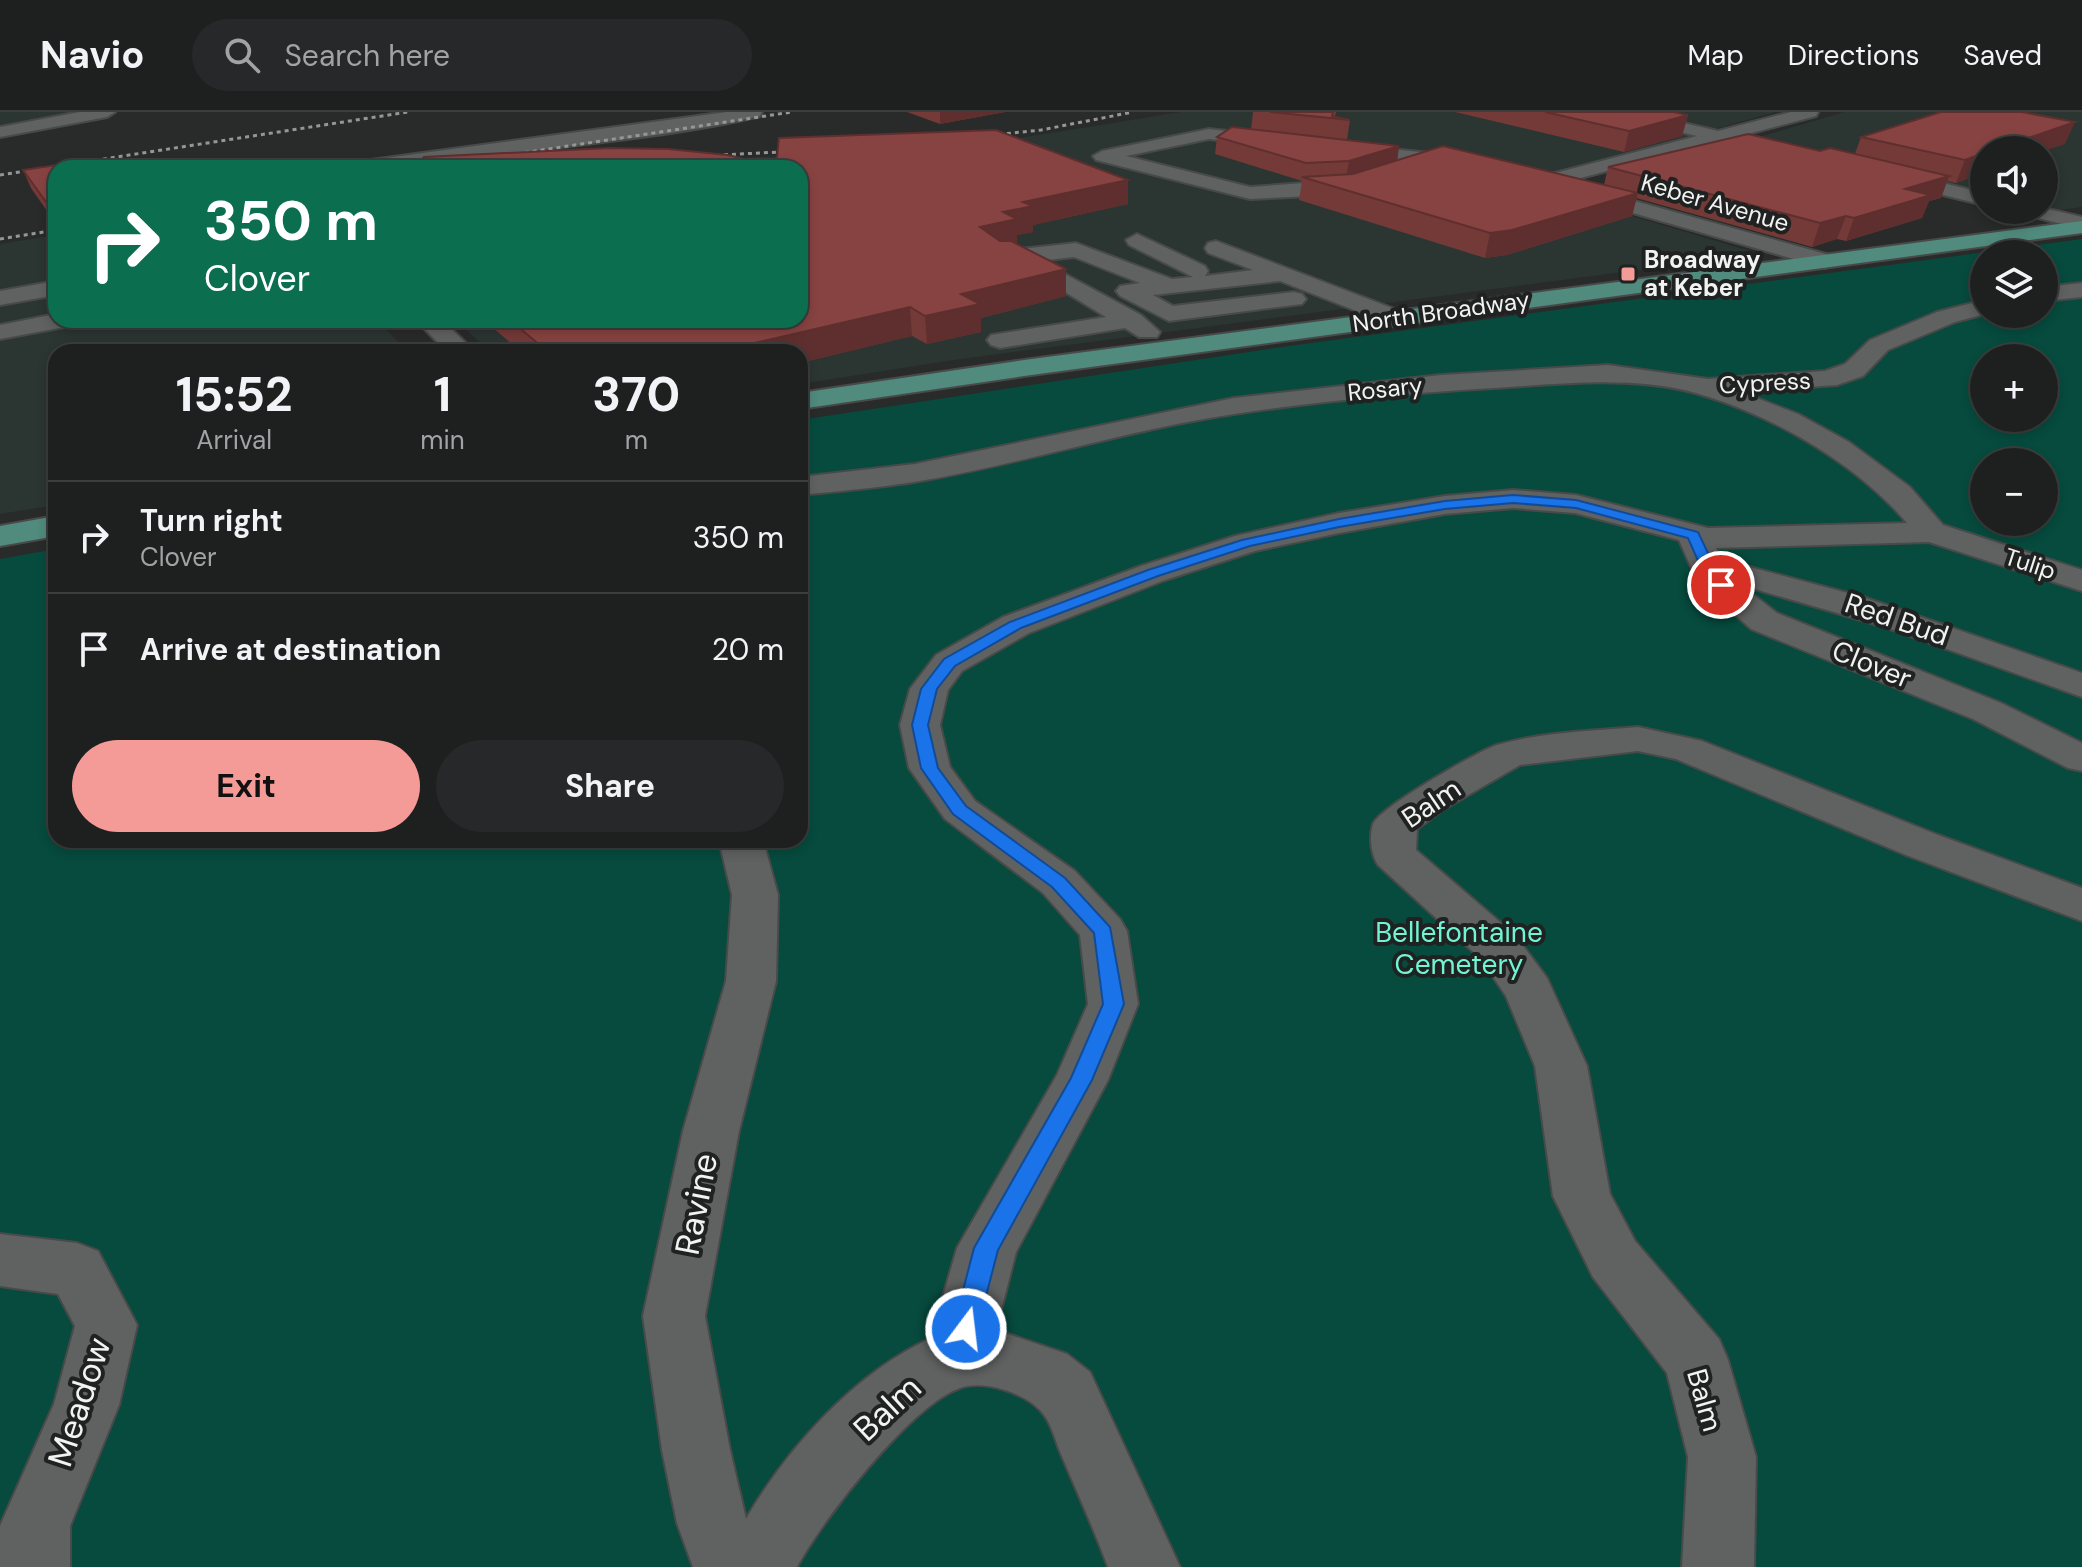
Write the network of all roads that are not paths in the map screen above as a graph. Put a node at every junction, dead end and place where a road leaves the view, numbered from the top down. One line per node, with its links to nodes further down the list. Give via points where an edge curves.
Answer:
1 (107, 112): 7 (street)
2 (754, 112): 11 (street, via 631,133)
3 (1616, 112): 8 (street)
4 (1673, 112): 6 (street)
5 (1810, 112): 6 (street)
6 (1743, 131): 8 (street)
7 (0, 132)
8 (1723, 136): 9 (street); 20 (street, Keber Avenue, via 1534,180)
9 (1800, 155)
10 (1438, 159): 10 (street, via 1209,134 1102,156 1250,193 1349,188); 13 (street)
11 (405, 160)
12 (1861, 170): 14 (street)
13 (1495, 171)
14 (1970, 196)
15 (2058, 218): 16 (street)
16 (2082, 225): 20 (main road, North Broadway)
17 (1137, 240): 23 (street)
18 (1216, 248): 22 (street)
19 (1002, 258): 24 (street, via 1076,250)
20 (1825, 261): 30 (main road, North Broadway)
21 (1050, 273): 31 (street)
22 (1271, 275): 23 (street); 24 (street, via 1294,299 1169,314 1128,291); 30 (street)
23 (1218, 281): 24 (street)
24 (1169, 286)
25 (48, 289): 28 (street)
26 (2082, 290): 27 (street)
27 (2058, 293)
28 (0, 298)
29 (1970, 311): 38 (street, Cypress, via 1879,345 1854,370)
30 (1396, 318): 37 (main road, North Broadway)
31 (1132, 320): 35 (street); 37 (street)
32 (48, 323): 34 (street)
33 (436, 328): 36 (street)
34 (0, 332)
35 (1000, 340)
36 (454, 344)
37 (1169, 348): 40 (main road, North Broadway)
38 (1828, 379): 39 (street, Cypress); 41 (street, Cypress)
39 (1703, 386): 41 (street, Rosary); 42 (street, Rosary, via 1608,373 1441,383 1234,406 915,473)
40 (808, 400)
41 (1777, 415): 44 (street, Rosary, via 1839,448 1899,494)
42 (808, 485)
43 (48, 527): 45 (main road)
44 (1932, 532): 46 (street, via 1708,538); 47 (street, Tulip)
45 (0, 536)
46 (1700, 551): 48 (street, Red Bud); 49 (street, Clover, via 1732,599 1764,621 1987,711); 53 (street, via 1576,504 1513,499 1445,505 1247,543 1016,625 949,663 929,689 920,725 930,768 960,810 1059,882 1103,931 1113,1004 1081,1080 987,1248)
47 (2082, 581)
48 (2082, 686)
49 (2082, 759)
50 (743, 848): 55 (street, Ravine, via 755,895 751,981 711,1131 674,1316 696,1450 712,1523)
51 (2082, 905): 58 (street, Balm, via 1688,750 1638,739 1508,755 1395,824 1394,855 1498,947 1529,991 1561,1066 1582,1196 1614,1259 1696,1360 1722,1457)
52 (0, 1260): 54 (street, Meadow, via 77,1270 106,1325 86,1405 35,1526)
53 (958, 1356): 56 (street, Balm, via 891,1398 794,1503); 57 (street, via 1018,1362 1064,1388)
54 (34, 1567)
55 (729, 1567)
56 (761, 1567)
57 (1144, 1567)
58 (1718, 1567)

